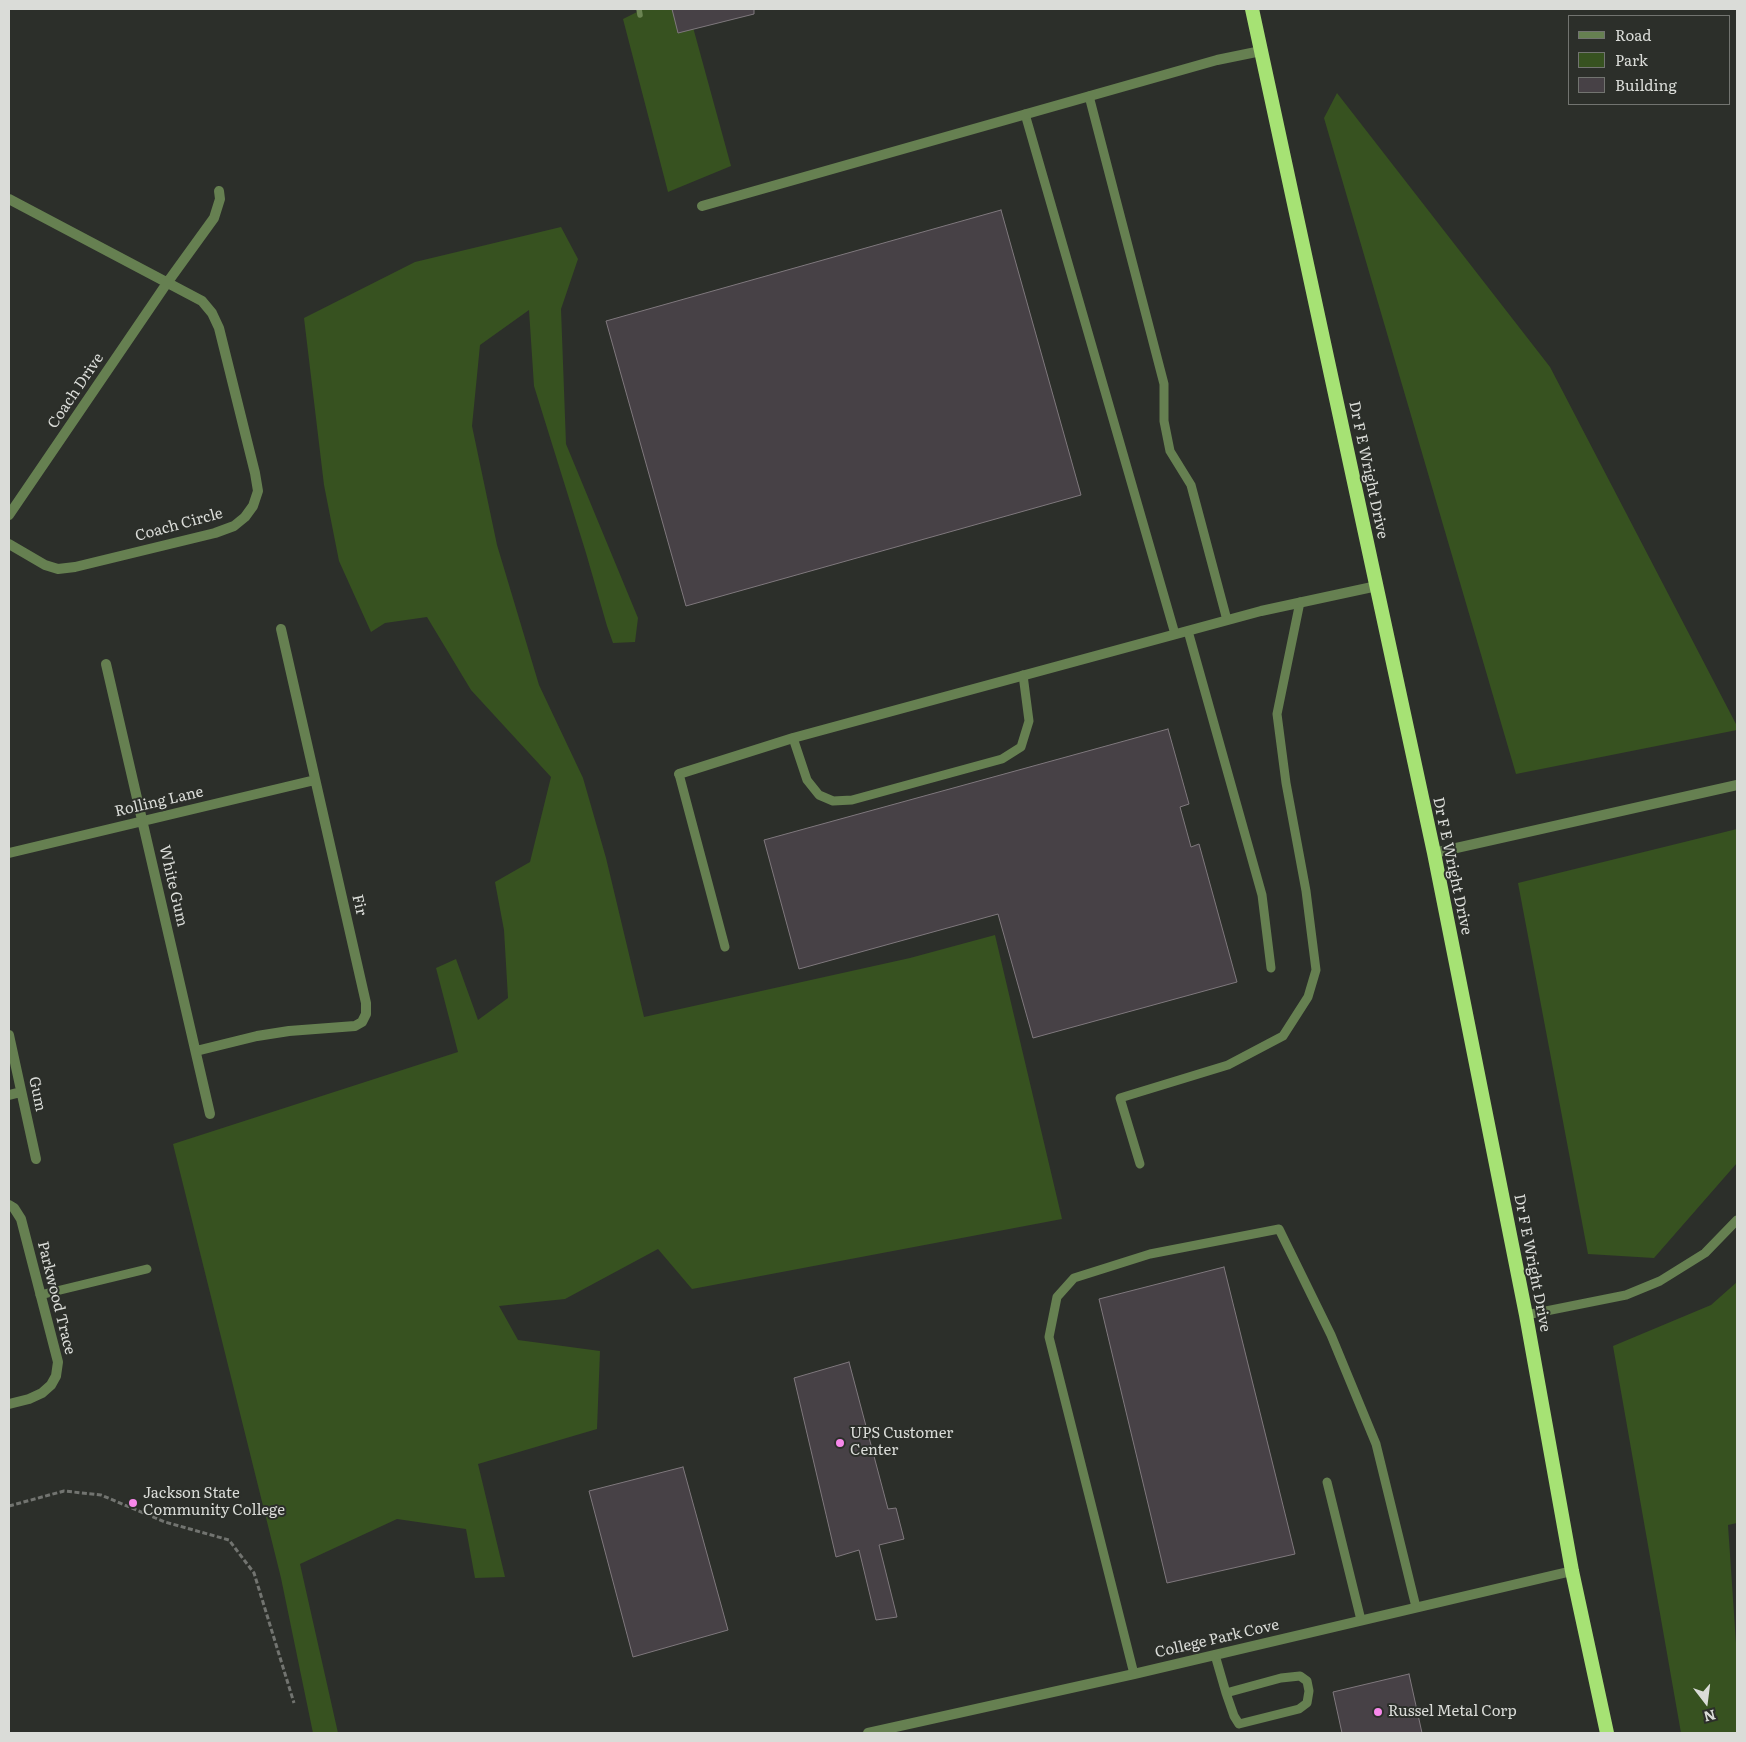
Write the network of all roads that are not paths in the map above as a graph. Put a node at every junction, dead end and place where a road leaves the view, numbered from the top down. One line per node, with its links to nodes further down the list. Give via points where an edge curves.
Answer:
1 (1252, 9): 2 (highway, Dr F E Wright Drive)
2 (1261, 51): 3 (street); 11 (highway, Dr F E Wright Drive)
3 (1089, 96): 4 (street); 13 (lane, via 1164,384 1164,420 1170,451 1191,485)
4 (1025, 114): 7 (street); 16 (lane)
5 (219, 191): 8 (street, Coach Drive, via 214,218)
6 (9, 199): 8 (street)
7 (702, 206)
8 (168, 283): 9 (street, Coach Drive); 10 (street, Coach Circle, via 202,301 219,328 255,474 258,490 253,506 234,526 216,533 74,567 58,569 45,565)
9 (9, 515)
10 (9, 544)
11 (1377, 586): 12 (street); 25 (highway, Dr F E Wright Drive)
12 (1300, 602): 13 (street); 34 (lane, via 1276,714 1316,970 1308,997 1283,1036 1228,1065 1120,1098)
13 (1227, 620): 15 (street)
14 (281, 629): 21 (street, Fir)
15 (1188, 631): 16 (street); 27 (lane, via 1262,895)
16 (1175, 634): 18 (street)
17 (106, 664): 23 (street, White Gum)
18 (1023, 676): 19 (street); 19 (lane, via 1029,721 1021,747 1002,759 852,800 832,801 819,794 806,780)
19 (793, 738): 20 (street)
20 (679, 774): 26 (lane)
21 (315, 780): 23 (street, Rolling Lane); 29 (street, Fir, via 366,1014 355,1026 281,1032)
22 (1737, 785): 25 (street)
23 (142, 821): 24 (street, Rolling Lane); 29 (street, White Gum)
24 (9, 853)
25 (1434, 853): 39 (highway, Dr F E Wright Drive)
26 (725, 947)
27 (1271, 968)
28 (9, 1036): 30 (street, Gum)
29 (196, 1051): 32 (street, White Gum)
30 (21, 1092): 31 (street); 33 (street, Gum)
31 (9, 1095)
32 (210, 1114)
33 (36, 1159)
34 (1140, 1164)
35 (9, 1205): 38 (street, Parkwood Trace, via 21,1219)
36 (1737, 1220): 39 (lane, via 1705,1253 1660,1281 1626,1295)
37 (147, 1269): 38 (lane)
38 (40, 1295): 40 (street, Parkwood Trace, via 58,1362 56,1376 42,1393)
39 (1526, 1315): 42 (highway, Dr F E Wright Drive)
40 (9, 1404)
41 (1327, 1482): 44 (lane)
42 (1572, 1571): 43 (street, College Park Cove); 49 (highway, Dr F E Wright Drive)
43 (1416, 1608): 44 (street, College Park Cove); 46 (lane, via 1376,1444 1331,1335 1279,1230 1150,1254 1074,1278 1057,1297 1049,1337)
44 (1361, 1620): 45 (street, College Park Cove)
45 (1215, 1655): 46 (street, College Park Cove); 47 (lane)
46 (1134, 1674): 48 (street, College Park Cove)
47 (1226, 1692): 47 (lane, via 1239,1724 1298,1709 1307,1703 1309,1691 1307,1681 1300,1676)
48 (868, 1733)
49 (1607, 1733)

